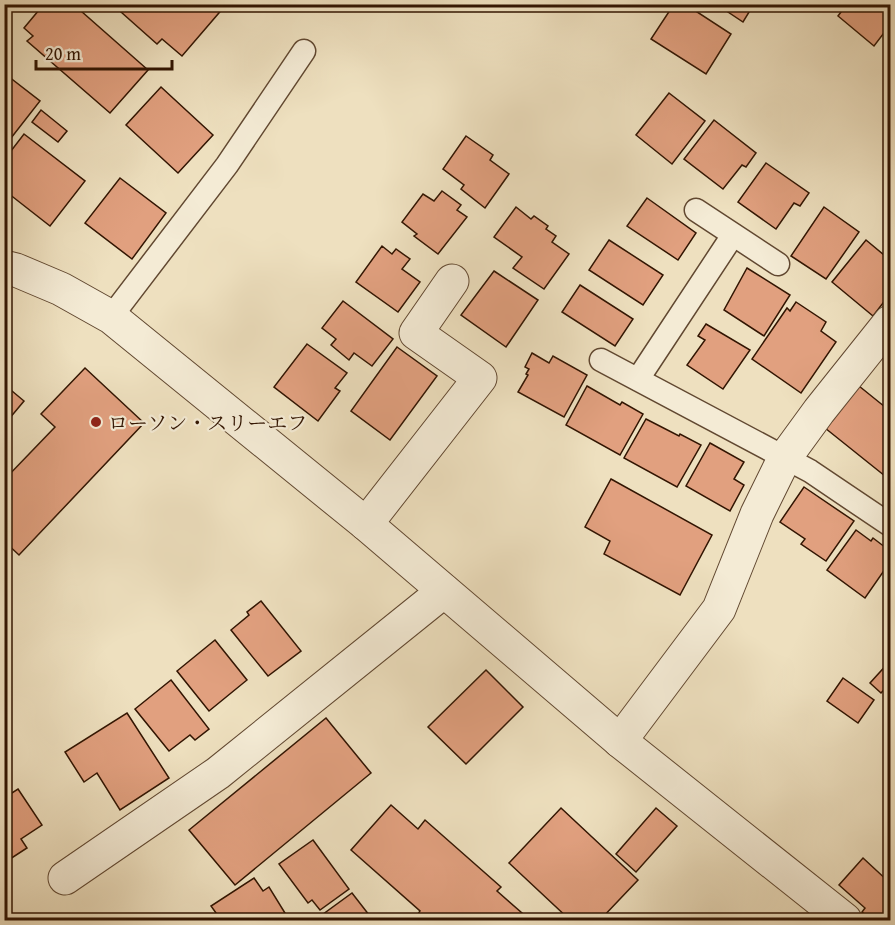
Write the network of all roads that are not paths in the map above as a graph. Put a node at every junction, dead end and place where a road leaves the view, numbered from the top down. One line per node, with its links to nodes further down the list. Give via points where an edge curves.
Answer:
1 (304, 51): 7 (lane, via 226,165)
2 (696, 210): 3 (lane)
3 (734, 235): 4 (lane); 10 (lane)
4 (778, 264)
5 (4, 267): 7 (street, via 61,289)
6 (452, 281): 12 (street, via 416,333 480,378)
7 (111, 317): 12 (street)
8 (891, 322): 11 (street)
9 (601, 360): 10 (lane)
10 (638, 379): 11 (lane)
11 (784, 459): 13 (lane, via 810,471); 15 (street, via 718,609)
12 (366, 524): 14 (street)
13 (891, 525)
14 (444, 591): 15 (street); 16 (street, via 218,773)
15 (620, 741): 17 (street)
16 (65, 878)
17 (823, 915)

